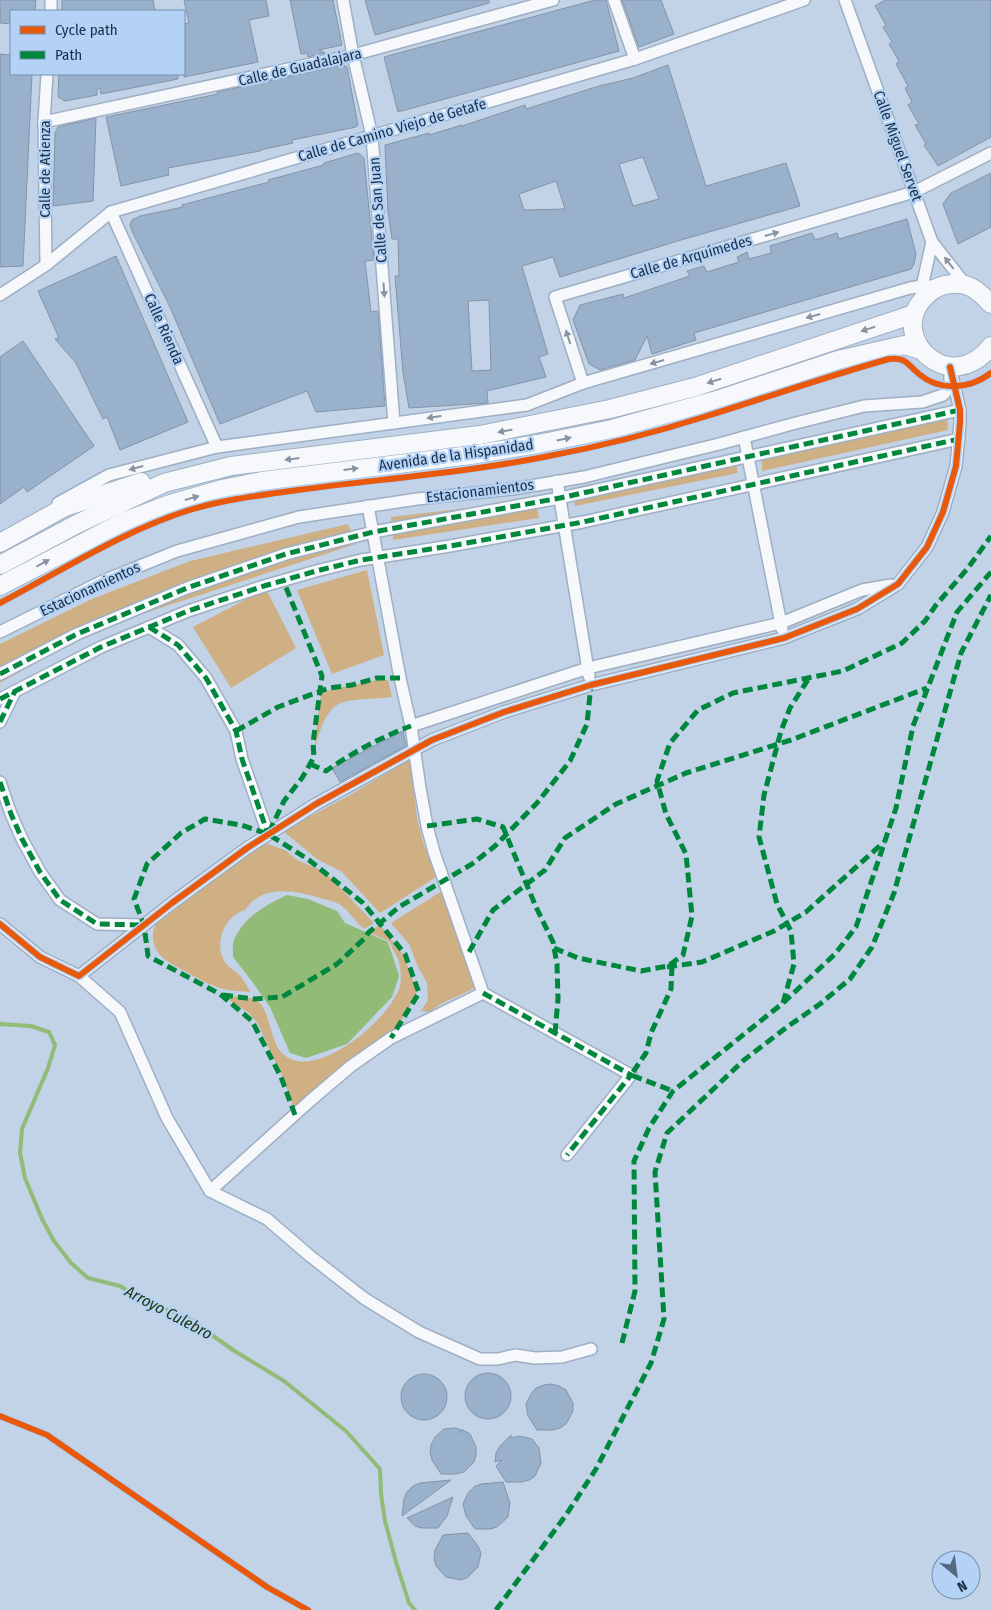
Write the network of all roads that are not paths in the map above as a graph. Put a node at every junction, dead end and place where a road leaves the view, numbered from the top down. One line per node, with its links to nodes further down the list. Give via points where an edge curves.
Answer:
1 (343, 0): 6 (street, Calle de San Juan)
2 (553, 0): 6 (street, Calle de Guadalajara)
3 (614, 0): 7 (street)
4 (804, 0): 7 (street, Calle de Camino Viejo de Getafe)
5 (844, 0): 12 (street, Calle Miguel Servet)
6 (353, 55): 9 (street, Calle de Guadalajara); 10 (street, Calle de San Juan)
7 (635, 59): 10 (street, Calle de Camino Viejo de Getafe)
8 (47, 75): 9 (street, Calle de Atienza)
9 (44, 122): 15 (street, Calle de Atienza)
10 (372, 136): 13 (street, Calle de Camino Viejo de Getafe); 26 (street, Calle de San Juan, one-way to 26)
11 (991, 154): 12 (street)
12 (914, 192): 14 (street, Calle Miguel Servet); 24 (street, Calle de Arquímedes, one-way to 12, via 555,297)
13 (111, 212): 15 (street, Calle de Camino Viejo de Getafe); 29 (street, Calle Rienda)
14 (932, 242): 16 (street); 17 (street, Calle Miguel Servet, one-way to 14)
15 (46, 265): 18 (street, Calle de Camino Viejo de Getafe)
16 (931, 286): 17 (main road, via 952,283); 20 (main road); 24 (street, one-way to 24, via 910,288)
17 (978, 289): 19 (main road)
18 (0, 295)
19 (991, 304)
20 (917, 309): 22 (main road, via 913,326); 31 (main road, Avenida de la Hispanidad, one-way to 31, via 695,387 610,409 480,435 231,466)
21 (991, 346): 23 (main road, via 982,357 967,365)
22 (921, 350): 23 (main road, via 934,362); 43 (main road, Avenida de la Hispanidad, one-way to 22, via 123,522 222,489 538,444 612,429 717,400 838,360 904,345)
23 (950, 367): 25 (street); 27 (street, Estacionamientos, via 950,387 943,395 922,402 864,406)
24 (583, 383): 26 (street, one-way to 26, via 526,405)
25 (960, 410): 28 (street); 30 (street)
26 (394, 423): 29 (street)
27 (744, 437): 30 (street); 32 (street, Estacionamientos)
28 (959, 439): 33 (street); 42 (street, via 944,512 927,547)
29 (217, 447): 38 (street, one-way to 38, via 109,475)
30 (748, 456): 33 (street); 34 (street)
31 (196, 475): 39 (main road, via 182,469 65,507); 41 (main road, Avenida de la Hispanidad, via 134,496)
32 (557, 481): 34 (street); 35 (street, Estacionamientos)
33 (753, 484): 36 (street); 44 (street)
34 (560, 498): 36 (street); 37 (street)
35 (368, 506): 37 (street); 46 (street, Estacionamientos, via 299,517 177,551 105,580)
36 (564, 525): 40 (street); 48 (street)
37 (373, 532): 40 (street); 49 (street, via 286,554 187,588 77,634)
38 (0, 536)
39 (0, 543)
40 (378, 557): 45 (street, via 264,586); 54 (street)
41 (0, 565)
42 (898, 584): 44 (street, via 862,590); 47 (street, via 857,609)
43 (0, 586)
44 (781, 623): 47 (street); 48 (street)
45 (149, 627): 51 (street, via 101,647); 57 (street, via 178,645 206,678 236,731 242,759)
46 (0, 632)
47 (784, 638): 50 (street)
48 (588, 668): 50 (street); 54 (street)
49 (0, 674)
50 (591, 685): 55 (street, via 504,712)
51 (15, 691): 52 (street); 53 (street)
52 (0, 699)
53 (0, 722)
54 (411, 726): 55 (street)
55 (414, 750): 57 (street); 61 (street, via 434,852)
56 (0, 782): 59 (street, via 22,840 60,900 97,924)
57 (268, 834): 59 (street)
58 (0, 924): 60 (street, via 40,957)
59 (144, 925): 60 (street)
60 (79, 976): 63 (street, via 120,1012 167,1118)
61 (483, 993): 62 (street, via 631,1075); 63 (street, via 391,1038 359,1060)
62 (567, 1155)
63 (210, 1191): 64 (street, via 267,1219 365,1299 419,1332 480,1359 514,1355 562,1357)
64 (591, 1349)

